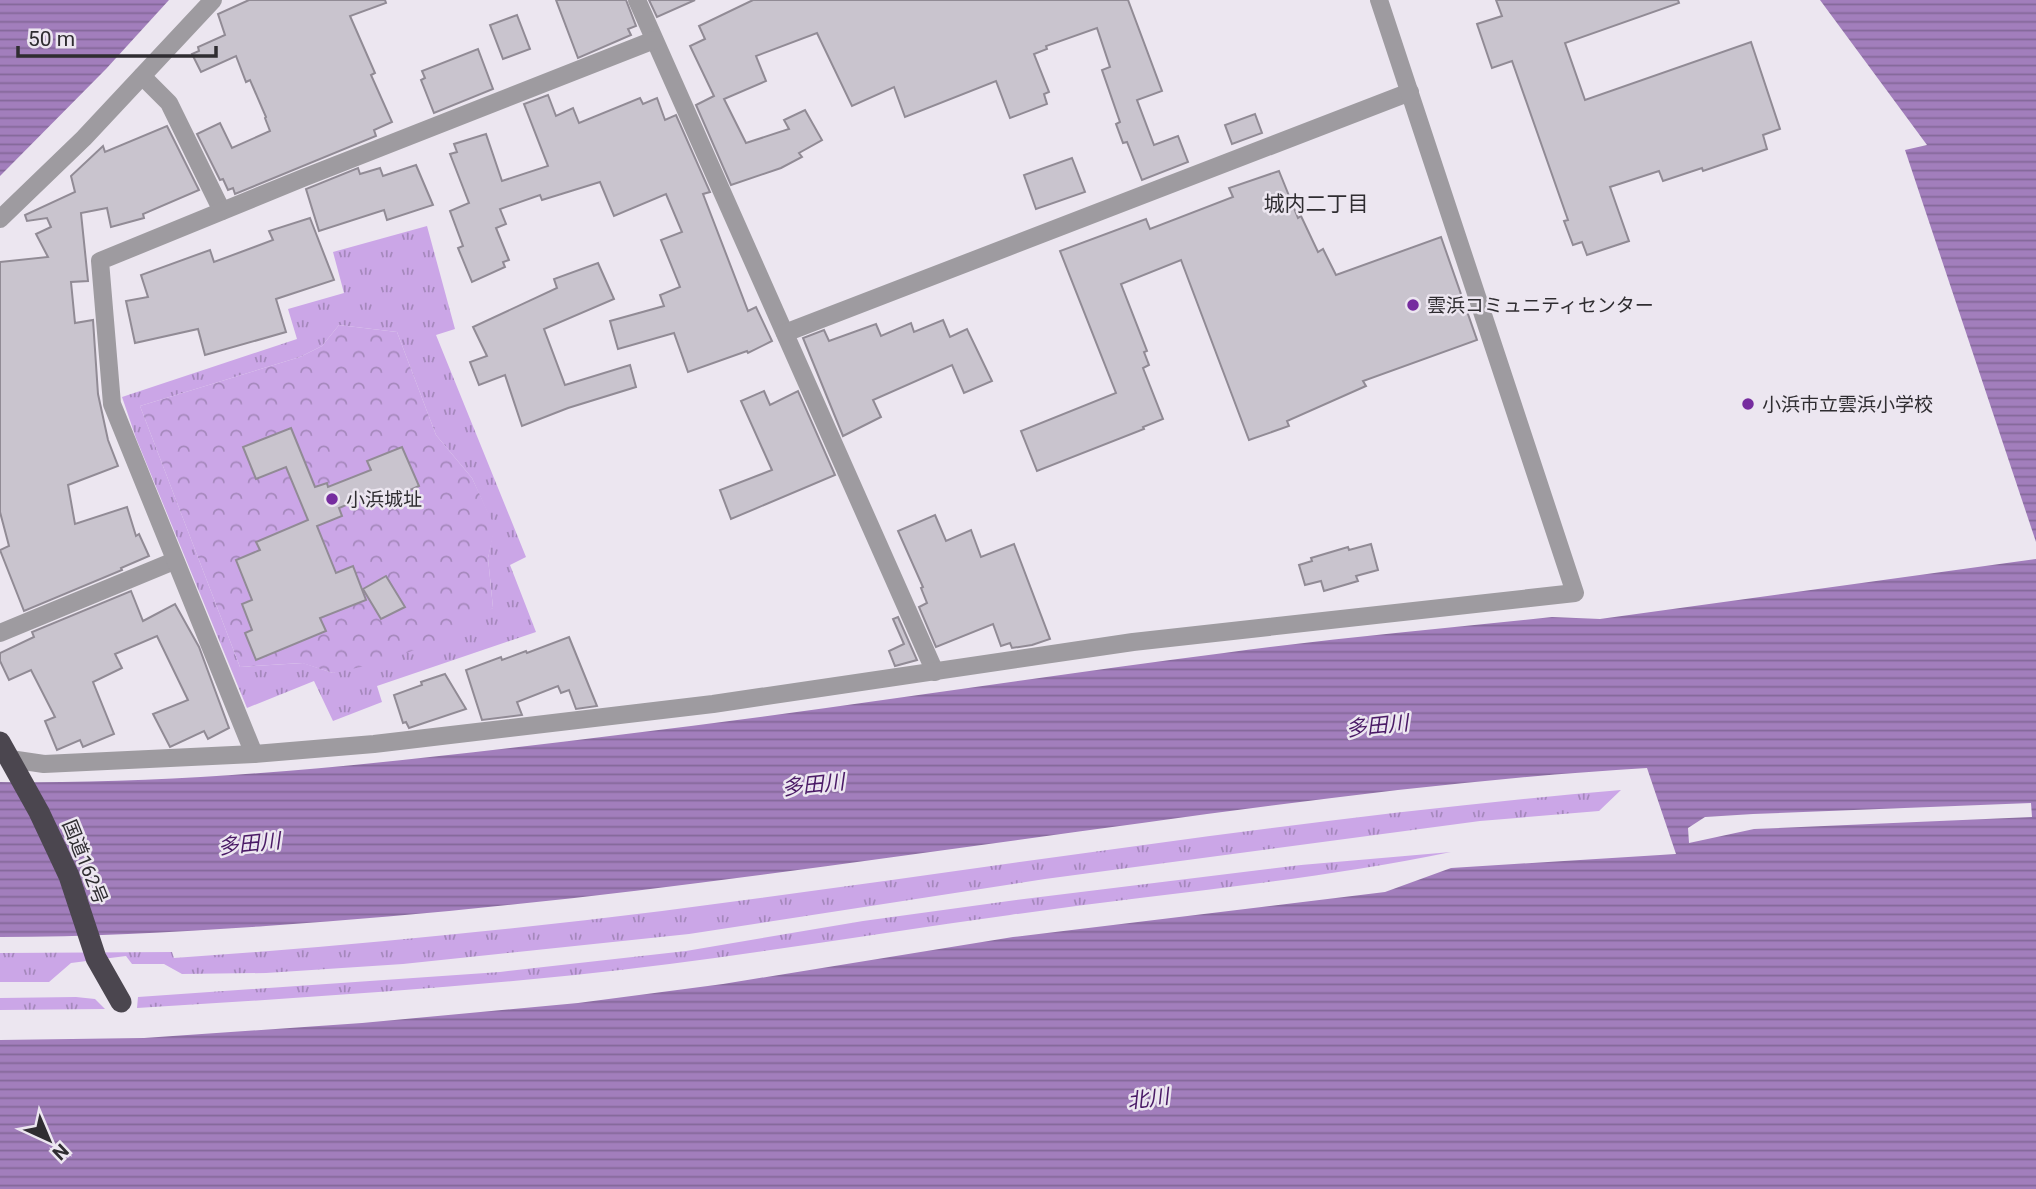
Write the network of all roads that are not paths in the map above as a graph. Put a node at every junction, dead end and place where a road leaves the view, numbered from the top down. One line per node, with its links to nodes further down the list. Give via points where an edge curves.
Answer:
1 (213, 0): 5 (street)
2 (637, 0): 4 (street)
3 (1379, 0): 6 (street)
4 (654, 40): 7 (street); 9 (street)
5 (142, 76): 7 (street, via 169,103); 8 (street)
6 (1410, 92): 9 (street); 12 (street, via 1575,593 1133,642)
7 (222, 211): 10 (street, via 100,261 112,404)
8 (0, 219)
9 (785, 333): 12 (street)
10 (174, 561): 11 (street); 13 (street)
11 (0, 633)
12 (935, 672): 13 (street, via 604,717)
13 (254, 754): 14 (street, via 44,764)
14 (10, 758): 15 (highway, 国道162号, via 69,876 96,958)
15 (121, 1002)

